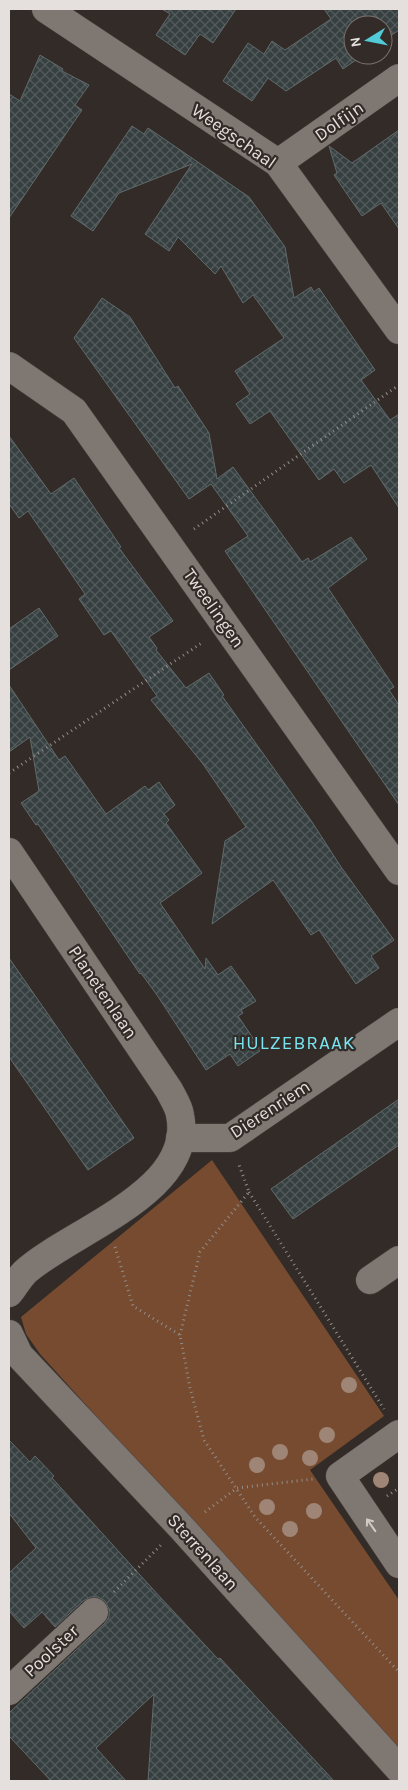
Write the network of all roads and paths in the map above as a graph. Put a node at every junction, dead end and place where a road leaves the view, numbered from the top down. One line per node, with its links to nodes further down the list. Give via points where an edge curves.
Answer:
1 (46, 9): 3 (street, Weegschaal)
2 (399, 78): 3 (street, Dolfijn)
3 (278, 163): 4 (street, Weegschaal)
4 (399, 330)
5 (9, 366): 7 (street, Tweelingen, via 74,411)
6 (399, 384): 7 (path)
7 (171, 546): 8 (street, Tweelingen)
8 (227, 626): 9 (path); 11 (street, Tweelingen)
9 (9, 773)
10 (9, 852): 13 (street, Planetenlaan, via 169,1090 180,1114)
11 (399, 871)
12 (399, 1022): 14 (street, Dierenriem)
13 (180, 1138): 14 (street, Dierenriem); 16 (street, via 171,1166 152,1187)
14 (230, 1138): 15 (path)
15 (249, 1192): 21 (path, via 200,1252); 22 (path)
16 (99, 1223): 19 (street, via 24,1272); 21 (path, via 116,1249 133,1306)
17 (399, 1260): 18 (street)
18 (370, 1280)
19 (9, 1294)
20 (9, 1334): 25 (street, Sterrenlaan, via 19,1355)
21 (180, 1335): 24 (path, via 204,1440)
22 (394, 1426): 23 (street)
23 (340, 1476): 24 (path); 26 (street, one-way to 23)
24 (237, 1488): 25 (path); 28 (path, via 255,1517)
25 (180, 1526): 27 (path); 30 (street, Sterrenlaan)
26 (399, 1564)
27 (94, 1612): 29 (street, Poolster)
28 (399, 1672)
29 (9, 1691)
30 (399, 1769)

